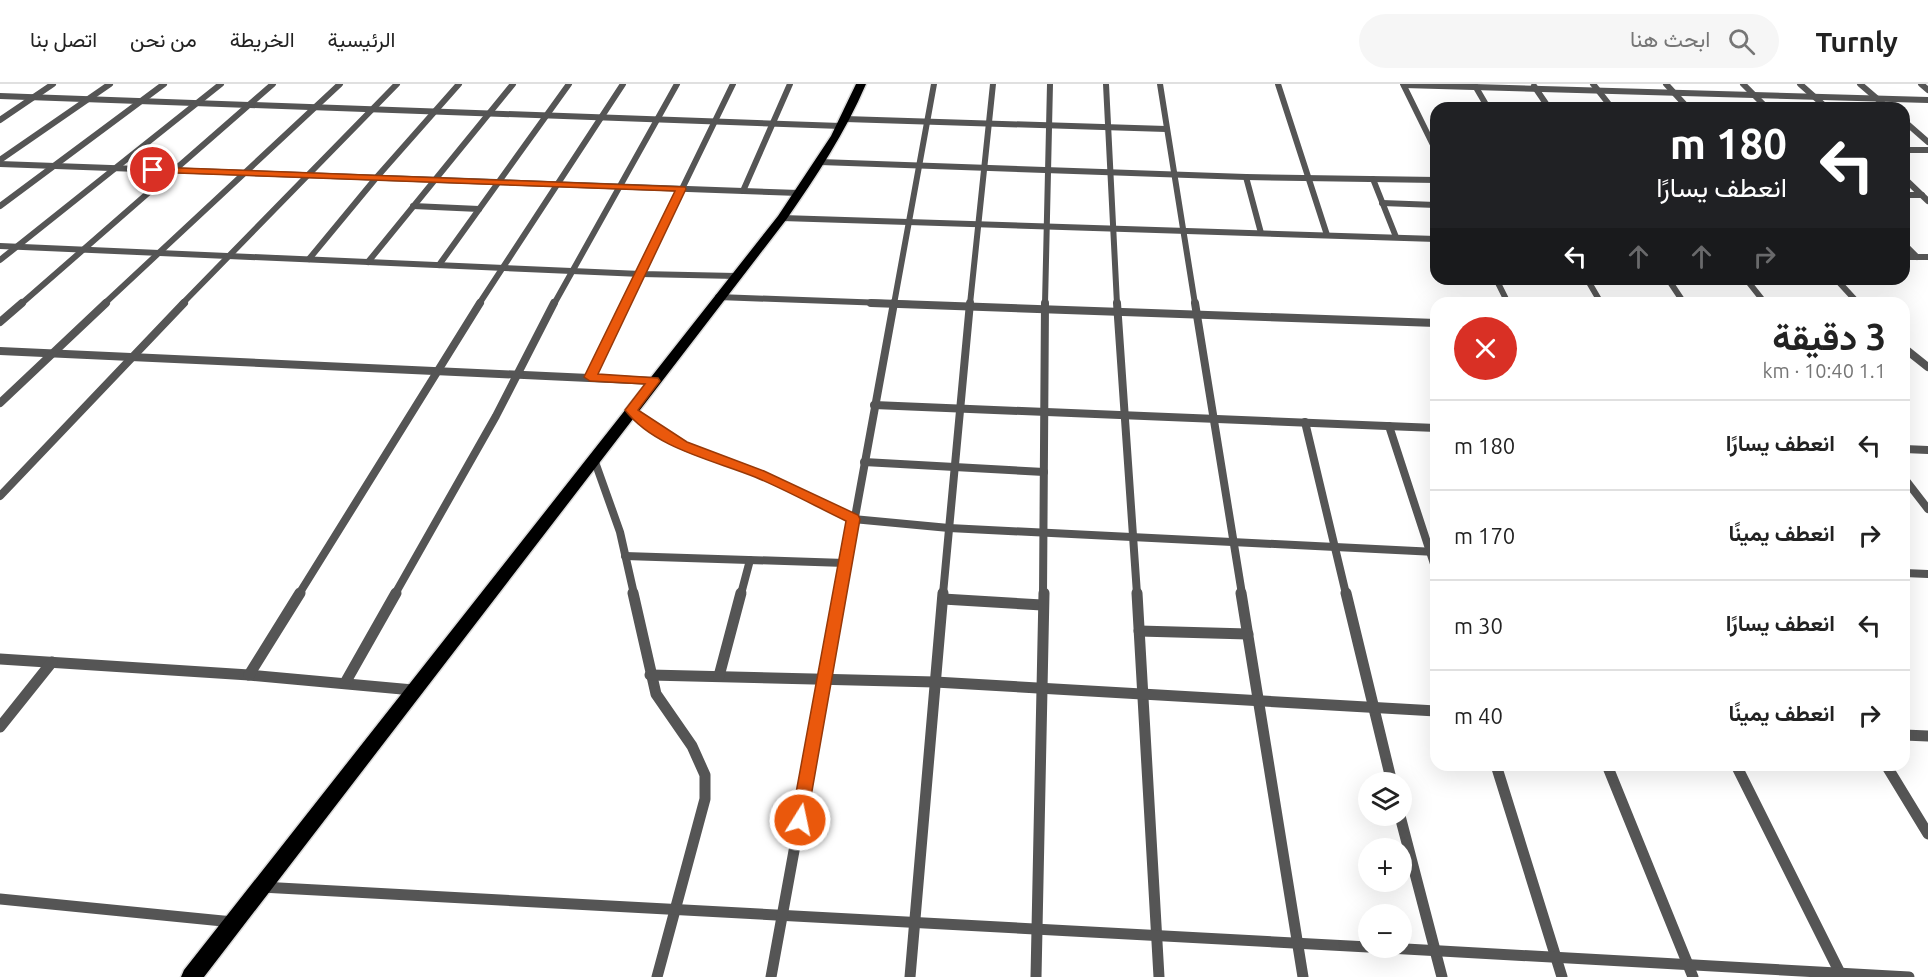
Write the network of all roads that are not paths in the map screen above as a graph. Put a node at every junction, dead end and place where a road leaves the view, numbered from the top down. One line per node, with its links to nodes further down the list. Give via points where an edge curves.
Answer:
1 (53, 84): 37 (street)
2 (110, 84): 39 (street)
3 (164, 84): 41 (street)
4 (221, 84): 49 (street)
5 (273, 84): 50 (street)
6 (340, 84): 51 (street)
7 (397, 84): 52 (street)
8 (459, 84): 53 (street)
9 (513, 84): 54 (street)
10 (569, 84): 55 (street)
11 (623, 84): 56 (street)
12 (677, 84): 57 (street)
13 (732, 84): 59 (street)
14 (790, 84): 62 (street)
15 (861, 84): 60 (main road)
16 (934, 84): 61 (street)
17 (993, 84): 63 (street)
18 (1050, 84): 64 (street)
19 (1106, 84): 66 (street)
20 (1160, 84): 67 (street)
21 (1278, 84): 87 (street)
22 (1593, 84): 31 (street)
23 (1666, 84): 33 (street)
24 (1743, 84): 34 (street)
25 (1800, 84): 36 (street)
26 (1860, 84): 38 (street)
27 (1921, 84): 32 (street)
28 (1404, 85): 29 (street); 68 (street)
29 (1475, 86): 30 (street); 42 (street)
30 (1535, 86): 31 (street); 43 (street)
31 (1598, 90): 33 (street); 44 (street)
32 (1928, 90)
33 (1674, 93): 34 (street); 45 (street)
34 (1754, 95): 36 (street); 46 (street)
35 (0, 96): 37 (street)
36 (1814, 96): 38 (street); 47 (street)
37 (33, 97): 39 (street); 58 (street)
38 (1877, 99): 40 (street); 48 (street)
39 (87, 100): 41 (street); 73 (street)
40 (1928, 100)
41 (141, 102): 49 (street); 75 (street)
42 (1484, 102)
43 (1545, 102)
44 (1607, 102)
45 (1682, 102)
46 (1761, 102)
47 (1820, 102)
48 (1881, 102)
49 (196, 104): 50 (street); 77 (street)
50 (248, 105): 51 (street); 79 (street)
51 (316, 106): 52 (street); 82 (street)
52 (374, 109): 53 (street); 84 (street)
53 (434, 112): 54 (street); 86 (street)
54 (488, 114): 55 (street); 88 (street)
55 (545, 116): 56 (street); 91 (street)
56 (599, 117): 57 (street); 93 (street)
57 (656, 119): 59 (street); 94 (street)
58 (0, 120)
59 (714, 121): 62 (street); 95 (street)
60 (843, 122): 61 (street); 62 (street); 74 (main road)
61 (927, 122): 63 (street); 76 (street)
62 (773, 123): 96 (street)
63 (990, 123): 64 (street); 78 (street)
64 (1049, 125): 66 (street); 80 (street)
65 (1910, 126): 70 (street)
66 (1108, 127): 67 (street); 81 (street)
67 (1167, 129): 83 (street)
68 (1428, 136): 69 (street)
69 (1430, 140)
70 (1928, 142)
71 (1910, 150): 72 (street)
72 (1928, 150)
73 (0, 162): 75 (street)
74 (820, 162): 76 (street); 97 (main road)
75 (54, 166): 77 (street); 102 (street)
76 (920, 166): 78 (street); 106 (street)
77 (112, 168): 79 (street); 116 (street)
78 (983, 168): 80 (street); 107 (street)
79 (173, 170): 82 (street); 117 (street)
80 (1048, 170): 81 (street); 108 (street)
81 (1110, 172): 83 (street); 109 (street)
82 (242, 173): 84 (street); 119 (street)
83 (1173, 174): 85 (street); 110 (street)
84 (306, 175): 86 (street); 120 (street)
85 (1246, 177): 87 (street); 111 (street)
86 (376, 178): 88 (street); 124 (street)
87 (1309, 178): 89 (street); 112 (street)
88 (435, 180): 91 (street); 103 (street)
89 (1373, 180): 90 (street); 100 (street)
90 (1430, 180)
91 (498, 182): 93 (street); 104 (street)
92 (1910, 183): 98 (street)
93 (556, 184): 94 (street); 128 (street)
94 (618, 186): 95 (street); 129 (street)
95 (681, 189): 96 (street); 130 (street)
96 (743, 191): 97 (street)
97 (799, 193): 105 (main road)
98 (1925, 195): 99 (street)
99 (1928, 201)
100 (1382, 203): 101 (street); 113 (street)
101 (1430, 205)
102 (0, 206)
103 (413, 206): 104 (street); 126 (street)
104 (479, 209): 127 (street)
105 (782, 218): 106 (street); 131 (main road)
106 (910, 221): 107 (street); 137 (street)
107 (977, 223): 108 (street); 138 (street)
108 (1047, 226): 109 (street); 139 (street)
109 (1113, 228): 110 (street); 140 (street)
110 (1182, 231): 111 (street); 141 (street)
111 (1262, 233): 112 (street)
112 (1327, 235): 113 (street)
113 (1396, 237): 114 (street)
114 (1430, 239)
115 (0, 246): 116 (street)
116 (17, 246): 117 (street); 125 (street)
117 (82, 249): 119 (street); 142 (street)
118 (1910, 250): 122 (street)
119 (158, 252): 120 (street); 146 (street)
120 (228, 256): 124 (street); 147 (street)
121 (1910, 256): 122 (street)
122 (1917, 257): 123 (street)
123 (1928, 257)
124 (309, 259): 126 (street)
125 (0, 260)
126 (368, 262): 127 (street)
127 (439, 265): 128 (street)
128 (502, 267): 129 (street); 149 (street)
129 (571, 270): 130 (street); 150 (street)
130 (641, 274): 131 (street); 151 (street)
131 (736, 276): 134 (main road)
132 (1751, 285): 135 (street)
133 (1842, 285): 136 (street)
134 (718, 297): 137 (street); 152 (main road)
135 (1760, 297)
136 (1852, 297)
137 (894, 304): 138 (street); 154 (street)
138 (970, 307): 139 (street); 155 (street)
139 (1045, 309): 140 (street); 157 (street)
140 (1117, 312): 141 (street); 158 (street)
141 (1195, 315): 143 (street); 159 (street)
142 (0, 322)
143 (1430, 323)
144 (0, 351): 146 (street)
145 (1910, 353): 148 (street)
146 (52, 354): 147 (street); 153 (street)
147 (132, 357): 149 (street); 170 (street)
148 (1928, 367)
149 (439, 369): 150 (street); 193 (street)
150 (518, 372): 151 (street); 198 (street)
151 (590, 377): 152 (street)
152 (654, 381): 156 (main road)
153 (0, 403)
154 (874, 405): 155 (street); 166 (street)
155 (960, 408): 157 (street); 167 (street)
156 (631, 410): 165 (main road); 174 (street, via 682,445 753,471)
157 (1044, 412): 158 (street); 168 (street)
158 (1124, 416): 159 (street); 177 (street)
159 (1212, 419): 160 (street); 178 (street)
160 (1305, 422): 161 (street); 180 (street)
161 (1389, 426): 162 (street); 179 (street)
162 (1430, 428)
163 (1910, 449): 164 (street)
164 (1928, 450)
165 (594, 459): 182 (street); 200 (main road)
166 (864, 462): 167 (street); 174 (street)
167 (955, 467): 168 (street); 175 (street)
168 (1044, 472): 176 (street)
169 (0, 483): 170 (street)
170 (12, 484): 172 (street)
171 (1910, 486): 173 (street)
172 (0, 496)
173 (1928, 509)
174 (853, 519): 175 (street); 184 (street)
175 (949, 528): 176 (street); 187 (street)
176 (1043, 533): 177 (street); 188 (street)
177 (1134, 537): 178 (street); 189 (street)
178 (1233, 542): 180 (street); 190 (street)
179 (1430, 546)
180 (1335, 547): 181 (street); 203 (street)
181 (1430, 552)
182 (625, 556): 183 (street); 194 (street)
183 (750, 560): 184 (street); 195 (street)
184 (845, 563): 196 (street)
185 (1910, 573): 186 (street)
186 (1928, 574)
187 (943, 599): 188 (street); 197 (street)
188 (1042, 605): 199 (street)
189 (1139, 631): 190 (street); 201 (street)
190 (1248, 634): 202 (street)
191 (0, 659): 192 (street)
192 (52, 662): 193 (street); 205 (street)
193 (249, 675): 198 (street)
194 (650, 675): 195 (street); 217 (street, via 656,694 692,746 705,775 705,799)
195 (718, 676): 196 (street)
196 (825, 678): 197 (street); 218 (street)
197 (935, 682): 199 (street); 219 (street)
198 (345, 683): 200 (street)
199 (1044, 689): 201 (street); 221 (street)
200 (412, 690): 215 (main road)
201 (1143, 695): 202 (street); 222 (street)
202 (1259, 702): 203 (street); 223 (street)
203 (1374, 708): 204 (street); 212 (street)
204 (1430, 711)
205 (0, 727)
206 (1910, 735): 207 (street)
207 (1928, 736)
208 (1498, 771): 227 (street)
209 (1609, 771): 228 (street)
210 (1739, 771): 229 (street)
211 (1890, 771): 214 (street)
212 (1389, 772)
213 (1404, 826): 226 (street)
214 (1928, 834)
215 (261, 887): 217 (street); 220 (main road)
216 (0, 899): 220 (street)
217 (675, 908): 218 (street); 231 (street)
218 (783, 914): 219 (street); 232 (street)
219 (915, 921): 221 (street); 233 (street)
220 (234, 922): 230 (main road)
221 (1037, 929): 222 (street); 234 (street)
222 (1156, 936): 223 (street); 235 (street)
223 (1298, 942): 224 (street); 236 (street)
224 (1358, 946)
225 (1412, 950): 226 (street)
226 (1436, 951): 227 (street); 237 (street)
227 (1556, 957): 228 (street); 238 (street)
228 (1690, 971): 229 (street)
229 (1841, 975): 239 (street)
230 (191, 977)
231 (657, 977)
232 (771, 977)
233 (910, 977)
234 (1036, 977)
235 (1159, 977)
236 (1303, 977)
237 (1442, 977)
238 (1562, 977)
239 (1909, 977)

